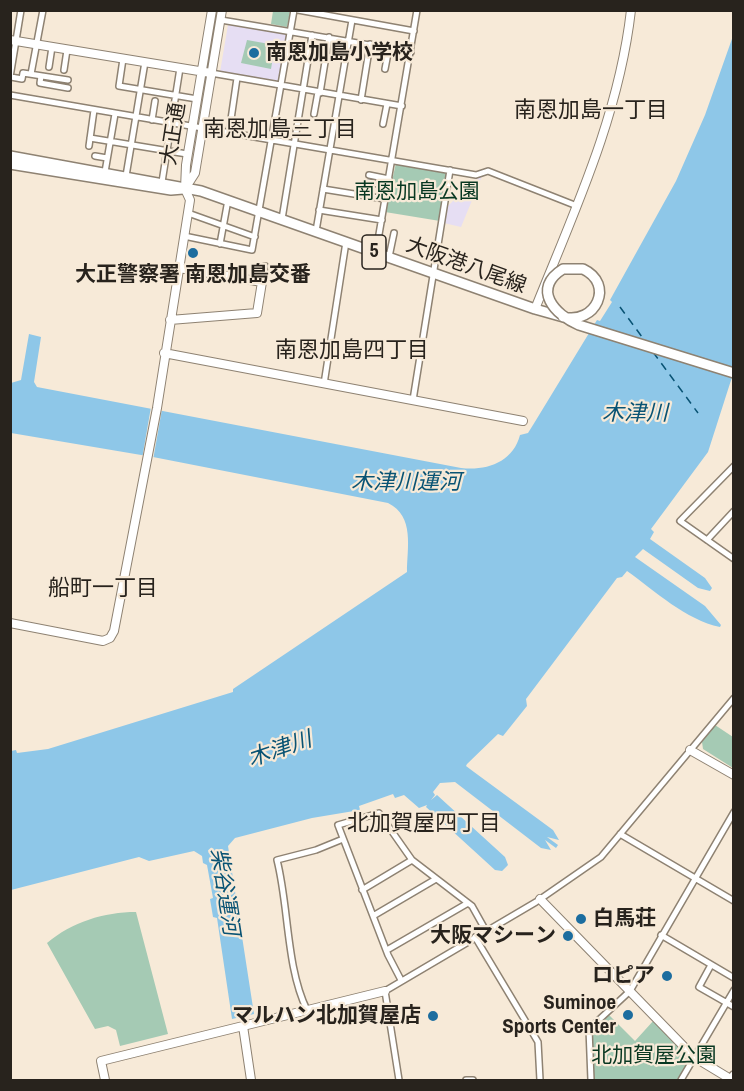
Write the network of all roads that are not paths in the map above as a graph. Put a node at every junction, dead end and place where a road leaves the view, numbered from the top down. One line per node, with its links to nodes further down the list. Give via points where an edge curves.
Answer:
1 (21, 10): 15 (street)
2 (43, 10): 17 (street)
3 (212, 10): 29 (street, 大正通)
4 (222, 10): 9 (street, 大正通)
5 (296, 10): 10 (street); 11 (street)
6 (417, 10): 12 (street)
7 (638, 10): 8 (street)
8 (631, 14): 85 (street, via 602,145)
9 (220, 20): 11 (street); 30 (street, 大正通)
10 (352, 20): 12 (street); 16 (street)
11 (290, 31): 13 (street); 36 (street)
12 (414, 31): 22 (street)
13 (312, 35): 14 (street); 39 (street)
14 (329, 38): 16 (street); 40 (street)
15 (13, 40): 17 (street); 33 (street)
16 (349, 41): 18 (street); 43 (street)
17 (37, 44): 19 (street); 31 (street)
18 (369, 44): 20 (street); 45 (street)
19 (52, 47): 21 (street); 25 (street)
20 (388, 48): 22 (street); 27 (street)
21 (67, 50): 23 (street); 28 (street)
22 (411, 52): 48 (street)
23 (123, 59): 24 (street); 38 (street, via 119,86)
24 (145, 62): 26 (street); 38 (street)
25 (49, 67)
26 (180, 68): 29 (street); 42 (street)
27 (385, 69)
28 (64, 70)
29 (201, 72): 30 (street); 44 (street, 大正通)
30 (211, 73): 34 (street); 57 (street, 大正通)
31 (31, 74): 32 (street); 33 (street, via 23,73 22,79)
32 (41, 76): 35 (street); 37 (street, via 40,83)
33 (10, 77)
34 (237, 78): 36 (street); 58 (street)
35 (68, 80)
36 (282, 86): 39 (street); 60 (street)
37 (68, 88)
38 (140, 90): 42 (street); 52 (street)
39 (303, 90): 40 (street); 62 (street)
40 (319, 93): 43 (street); 51 (street)
41 (10, 95): 49 (street)
42 (176, 96): 44 (street); 54 (street)
43 (339, 96): 45 (street); 66 (street)
44 (197, 99): 56 (street, 大正通)
45 (361, 100): 47 (street)
46 (155, 101): 53 (street)
47 (387, 104): 48 (street); 55 (street)
48 (402, 106): 71 (street)
49 (94, 110): 50 (street); 59 (street)
50 (115, 114): 52 (street); 61 (street)
51 (314, 114)
52 (135, 117): 53 (street); 63 (street)
53 (152, 120): 54 (street)
54 (171, 123): 56 (street); 65 (street)
55 (383, 124)
56 (193, 127): 57 (street); 67 (street, 大正通)
57 (202, 128): 58 (street); 81 (street, 大正通, via 195,173)
58 (229, 133): 60 (street)
59 (90, 138): 61 (street); 64 (street)
60 (273, 140): 62 (street); 87 (street)
61 (110, 141): 63 (street); 70 (street)
62 (295, 143): 66 (street); 89 (street)
63 (131, 144): 65 (street); 76 (street)
64 (88, 146)
65 (166, 150): 67 (street); 78 (street)
66 (330, 150): 71 (street); 82 (street)
67 (188, 154): 81 (street, 大正通)
68 (10, 156): 74 (main road, 大阪港八尾線 / 5)
69 (95, 156): 70 (street)
70 (107, 158): 74 (street)
71 (392, 160): 73 (street); 77 (street)
72 (10, 164): 81 (main road, 大阪港八尾線 / 5)
73 (450, 170): 85 (street, via 476,175 488,171); 102 (street)
74 (105, 172): 76 (main road, 大阪港八尾線 / 5)
75 (369, 175): 77 (street)
76 (126, 176): 78 (main road, 大阪港八尾線 / 5)
77 (389, 179): 80 (street)
78 (162, 182): 81 (main road, 大阪港八尾線 / 5)
79 (368, 182): 80 (street)
80 (388, 186): 83 (street)
81 (185, 189): 84 (main road, 大阪港八尾線 / 5); 88 (street, via 190,198)
82 (323, 189): 83 (street); 86 (street)
83 (385, 199): 90 (street)
84 (228, 200): 87 (main road, 大阪港八尾線 / 5); 91 (street)
85 (577, 206): 104 (street)
86 (319, 210): 90 (street); 92 (street)
87 (260, 211): 89 (main road, 大阪港八尾線 / 5); 95 (street)
88 (188, 213): 91 (street); 94 (street)
89 (282, 219): 92 (main road, 大阪港八尾線 / 5)
90 (381, 220): 98 (street)
91 (224, 225): 95 (street); 97 (street)
92 (316, 231): 96 (main road, 大阪港八尾線 / 5)
93 (394, 233): 99 (street)
94 (184, 236): 97 (street); 101 (street)
95 (255, 237): 97 (street, via 252,250)
96 (346, 242): 98 (main road, 大阪港八尾線 / 5); 108 (street)
97 (220, 244)
98 (376, 252): 99 (main road, 大阪港八尾線 / 5)
99 (389, 257): 102 (main road, 大阪港八尾線 / 5)
100 (265, 266): 103 (street)
101 (179, 268): 103 (street); 105 (street)
102 (434, 273): 104 (main road, 大阪港八尾線 / 5); 109 (street)
103 (262, 282): 105 (street, via 257,313)
104 (539, 311): 107 (main road, 大阪港八尾線 / 5, bridge, via 562,318 571,318 578,318 587,314 595,307 599,294 596,279 576,268 564,270 553,279 549,290 550,302 558,313 566,318 569,318 572,319 581,318 592,311 597,304 598,302 600,294 598,284 596,279 583,269 573,267 566,268 557,273 551,281 549,288 549,300 553,307 560,316 563,317 569,321 579,325)
105 (170, 320): 106 (street)
106 (164, 353): 108 (street); 115 (street, via 113,635 103,640)
107 (734, 373)
108 (324, 384): 109 (street)
109 (413, 400): 110 (street)
110 (523, 422)
111 (734, 466): 113 (street, via 680,521)
112 (734, 511): 113 (street)
113 (707, 540): 114 (street)
114 (734, 559)
115 (10, 623)
116 (734, 698): 117 (street)
117 (690, 750): 118 (street); 120 (street)
118 (734, 775)
119 (734, 812): 123 (street)
120 (621, 834): 123 (street); 126 (street, via 601,857)
121 (343, 839): 122 (street, via 338,825 379,813); 125 (street); 144 (street, via 277,860 299,993)
122 (412, 860): 124 (street); 125 (street)
123 (694, 878): 127 (street); 131 (street)
124 (436, 879): 128 (street); 129 (street)
125 (362, 890): 129 (street)
126 (540, 899): 130 (street); 140 (street)
127 (734, 902)
128 (468, 903): 130 (street); 133 (street)
129 (373, 916): 133 (street)
130 (486, 931): 132 (street)
131 (661, 935): 134 (street); 140 (street)
132 (475, 937): 136 (street); 153 (street, via 538,1042)
133 (387, 950): 136 (street)
134 (711, 965): 135 (street); 141 (street, via 699,987)
135 (734, 978)
136 (401, 980): 139 (street)
137 (715, 988): 141 (street)
138 (734, 990): 142 (street)
139 (385, 991): 144 (street); 150 (street)
140 (630, 992): 146 (street); 154 (street, via 589,1029)
141 (711, 994): 142 (street)
142 (726, 1003): 143 (street); 146 (street)
143 (734, 1007)
144 (308, 1010): 145 (street)
145 (243, 1026): 148 (street, via 101,1061); 149 (street)
146 (694, 1057): 155 (street); 156 (street)
147 (734, 1076): 156 (main road)
148 (105, 1080)
149 (251, 1080)
150 (399, 1080)
151 (466, 1080): 152 (street)
152 (473, 1080)
153 (540, 1080)
154 (591, 1080)
155 (681, 1080)
156 (731, 1080)

